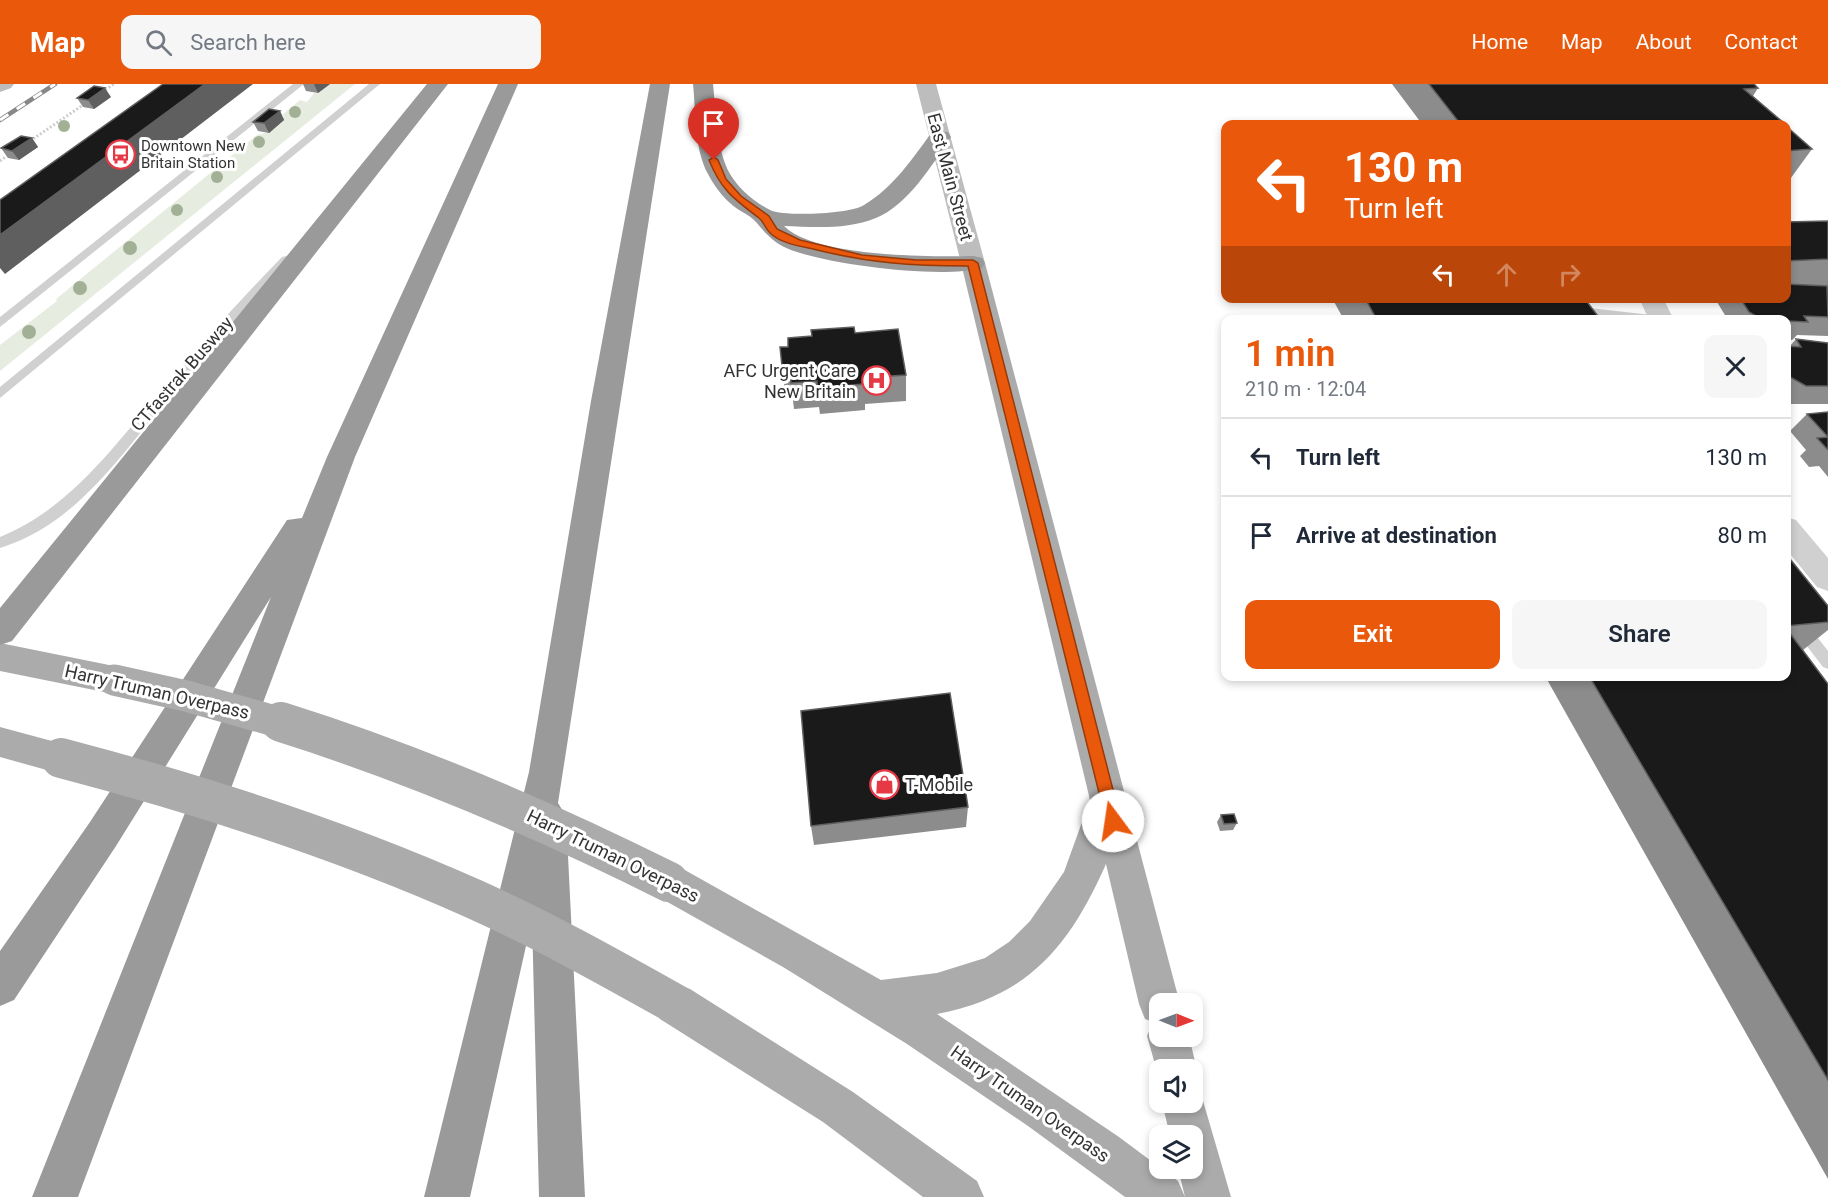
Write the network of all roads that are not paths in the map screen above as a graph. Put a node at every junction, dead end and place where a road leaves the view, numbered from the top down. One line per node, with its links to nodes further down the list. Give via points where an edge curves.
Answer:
1 (4, 84): 9 (main road)
2 (299, 84): 16 (lane)
3 (375, 84): 17 (lane)
4 (438, 84): 11 (highway)
5 (508, 84): 18 (highway)
6 (660, 84): 27 (highway)
7 (703, 84): 12 (highway, via 709,139 718,173 738,198)
8 (926, 84): 10 (main road, East Main Street)
9 (0, 87)
10 (940, 137): 12 (highway, via 899,191 869,213 824,221); 13 (main road, East Main Street)
11 (353, 190): 20 (lane, CTfastrak Busway, via 233,315 68,505 32,530); 23 (highway)
12 (766, 218): 13 (highway, via 781,236 827,252 886,261)
13 (973, 263): 28 (main road, East Main Street)
14 (1591, 315): 15 (lane, via 1590,312)
15 (1617, 315)
16 (0, 323)
17 (0, 394)
18 (341, 457): 29 (highway, via 181,714); 33 (highway)
19 (1791, 534): 21 (street)
20 (0, 543)
21 (1828, 579)
22 (1791, 615): 25 (lane)
23 (0, 632)
24 (0, 657): 31 (main road, Harry Truman Overpass, bridge, via 243,711 400,763 548,824 669,882 755,927)
25 (1828, 663)
26 (0, 742): 36 (main road, bridge, via 219,804 406,871 539,931 675,1004 838,1107)
27 (547, 772): 34 (highway); 35 (highway)
28 (1108, 800): 30 (main road, East Main Street); 31 (main road, via 1078,884 1055,921 1031,949 1001,972 972,984)
29 (0, 986)
30 (1157, 993)
31 (877, 1001): 37 (main road, Harry Truman Overpass, via 1028,1100)
32 (1187, 1113): 38 (main road)
33 (55, 1197)
34 (447, 1197)
35 (562, 1197)
36 (961, 1197)
37 (1162, 1197)
38 (1208, 1197)

